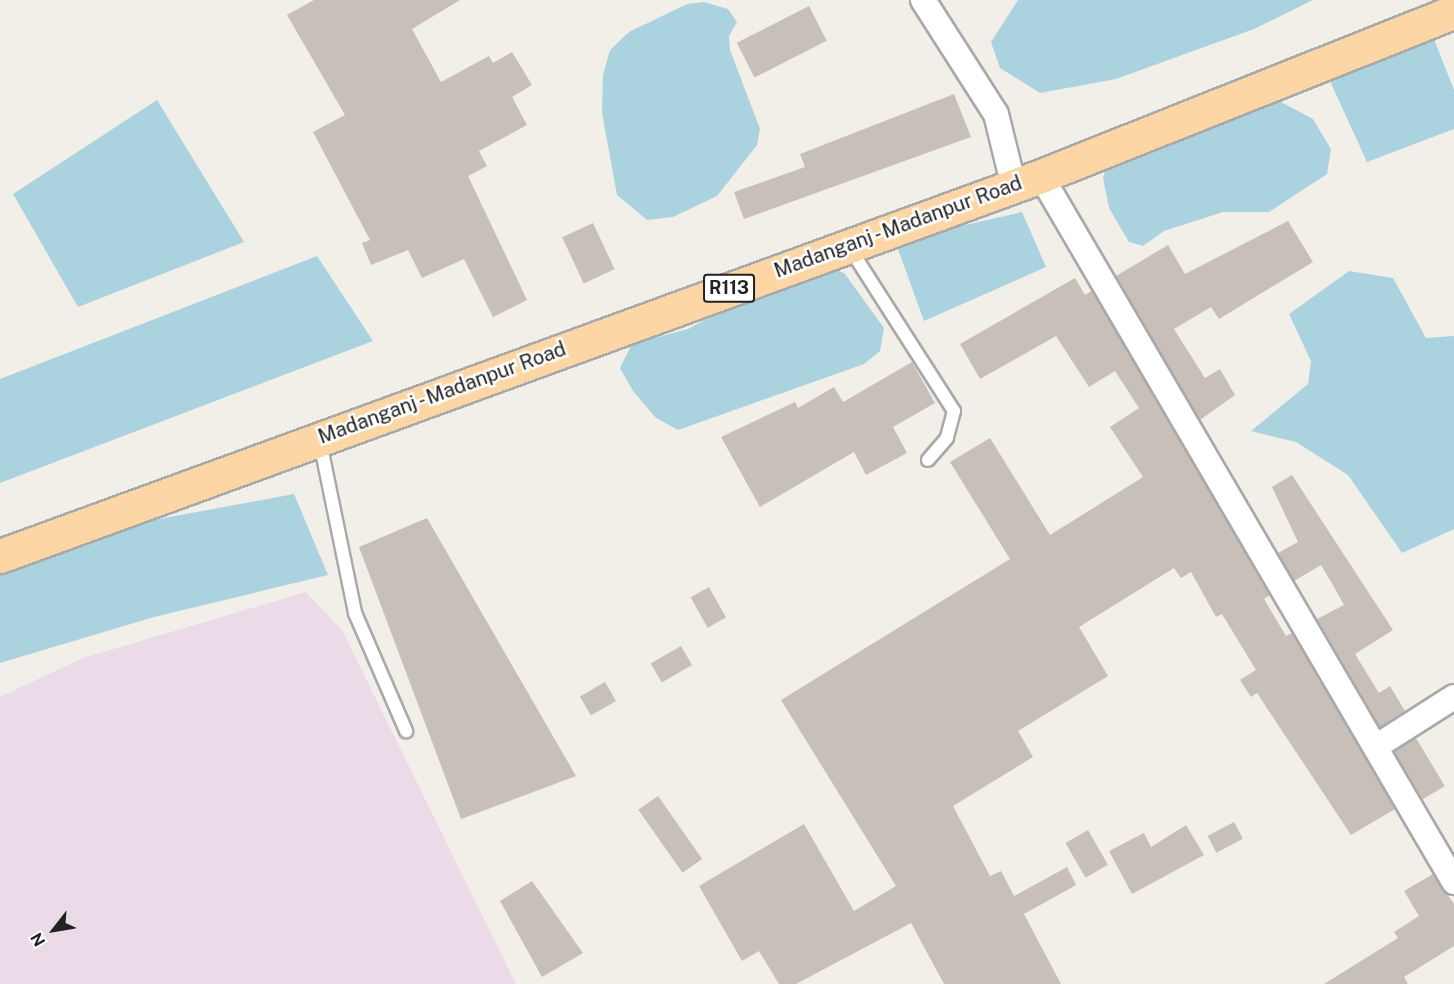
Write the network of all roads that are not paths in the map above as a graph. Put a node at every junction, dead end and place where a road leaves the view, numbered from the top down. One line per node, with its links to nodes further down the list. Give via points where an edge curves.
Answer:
1 (923, 0): 3 (street, via 996,114)
2 (1454, 12): 3 (main road, Madanganj - Madanpur Road / R113)
3 (1027, 180): 4 (main road, Madanganj - Madanpur Road / R113); 10 (street)
4 (846, 243): 5 (main road, Madanganj - Madanpur Road / R113); 6 (lane, via 954,411 947,438)
5 (319, 438): 7 (main road, Madanganj - Madanpur Road / R113); 9 (lane, via 355,613)
6 (928, 460)
7 (0, 555)
8 (1454, 697): 10 (street)
9 (405, 730)
10 (1377, 746): 11 (street)
11 (1454, 882)

